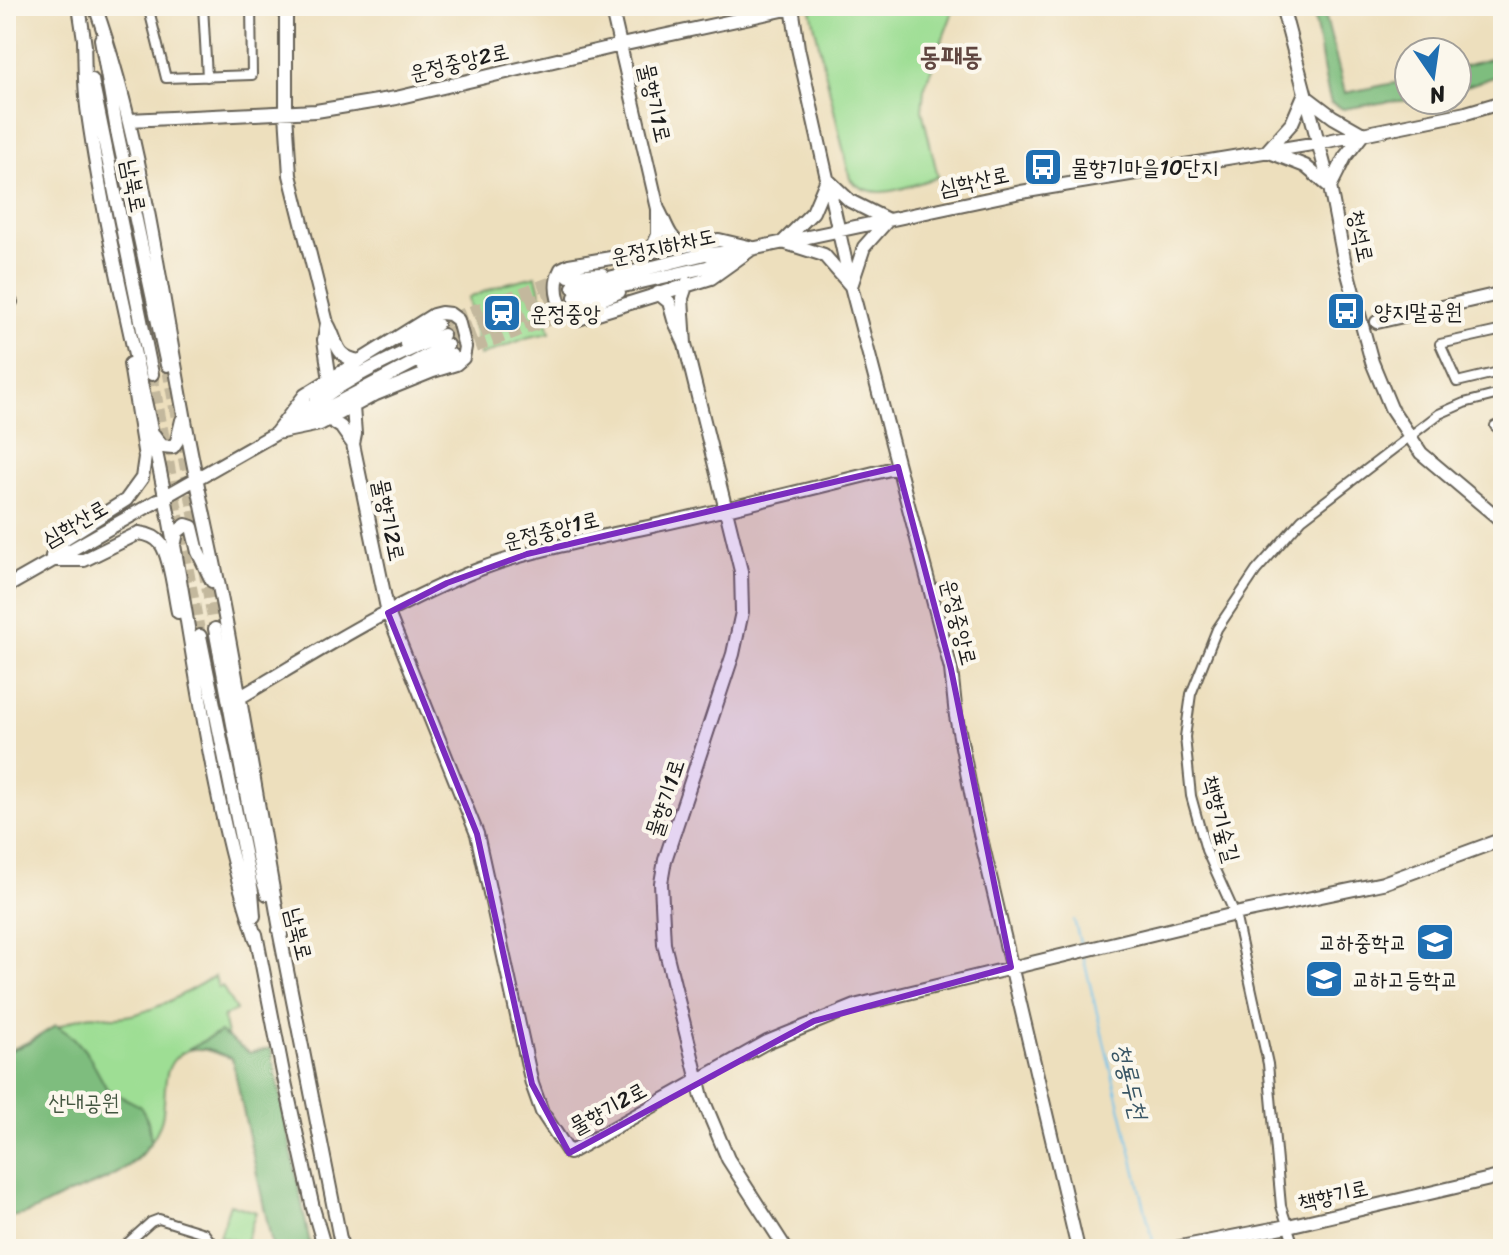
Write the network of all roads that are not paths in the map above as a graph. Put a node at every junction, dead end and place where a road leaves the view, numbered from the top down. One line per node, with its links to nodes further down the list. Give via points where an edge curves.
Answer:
1 (79, 6): 10 (street, 남북로)
2 (95, 6): 16 (street); 43 (street, 남북로)
3 (148, 6): 12 (street, via 166,78)
4 (203, 6): 12 (street)
5 (251, 6): 12 (street, via 252,75)
6 (286, 6): 15 (street)
7 (611, 6): 11 (street, 물향기1로)
8 (1282, 6): 13 (street, 청석로)
9 (792, 7): 11 (street, 운정중앙2로); 20 (street, 운정중앙로)
10 (84, 41): 39 (street, via 87,111); 46 (street, 남북로)
11 (621, 45): 15 (street, 운정중앙2로, via 396,98); 22 (street, 물향기1로)
12 (207, 77)
13 (1304, 95): 17 (street); 18 (street, 청석로); 19 (street, via 1292,123)
14 (1503, 102): 17 (street, 심학산로)
15 (286, 113): 16 (street, 운정중앙2로); 37 (street, via 290,175)
16 (129, 120): 50 (street)
17 (1363, 134): 18 (street, 심학산로); 21 (street)
18 (1318, 143): 19 (street, 심학산로); 21 (street, 청석로)
19 (1267, 151): 21 (street, via 1305,166); 23 (street, 심학산로)
20 (827, 179): 23 (street, via 850,201); 24 (street, 운정중앙로); 25 (street, via 813,212)
21 (1330, 187): 56 (street, 청석로, via 1372,362)
22 (658, 209): 26 (street, via 669,234); 28 (street, via 658,235)
23 (888, 220): 24 (street, 심학산로); 31 (street, via 864,247)
24 (838, 230): 25 (street, 심학산로); 31 (street, 운정중앙로)
25 (783, 242): 27 (street, 심학산로); 31 (street, via 824,255)
26 (682, 246): 27 (street, via 719,240); 28 (street)
27 (753, 248): 29 (street, 심학산로); 30 (street, via 711,278)
28 (651, 251): 32 (street, via 569,265 561,269 556,284 565,313 578,319)
29 (737, 252): 29 (street, 운정지하차도, via 705,254 574,292 707,267)
30 (687, 283): 32 (street); 40 (street, via 682,298)
31 (851, 286): 58 (street, 운정중앙로)
32 (658, 293): 40 (street, via 669,302)
33 (1503, 293): 36 (street)
34 (6, 298): 35 (street, via 13,302)
35 (6, 313)
36 (1377, 322)
37 (327, 323): 42 (street, via 342,356); 47 (street)
38 (1503, 330): 45 (street, via 1440,344 1457,382)
39 (129, 332): 53 (street); 64 (street, via 130,378 145,457 142,478 126,500 64,539)
40 (685, 344): 61 (street, 물향기1로)
41 (6, 351): 44 (street, via 11,359)
42 (359, 361): 47 (street); 49 (street, via 433,315 450,314 458,320 465,347 456,364)
43 (168, 369)
44 (6, 371)
45 (1503, 371)
46 (152, 374)
47 (330, 380): 54 (street, via 305,395)
48 (1503, 393): 56 (street, 책향기숲길, via 1439,414)
49 (353, 407): 51 (street); 57 (street, 물향기2로)
50 (183, 411): 53 (street, via 173,447 162,446); 59 (street)
51 (329, 419): 54 (street); 57 (street)
52 (1503, 424): 55 (street, via 1495,426)
53 (150, 429): 60 (street)
54 (278, 432): 54 (street, via 310,403 377,363 444,340 317,416); 59 (street, 심학산로)
55 (1503, 432)
56 (1408, 437): 62 (street, 청석로); 73 (street, 책향기숲길, via 1302,519 1256,571 1217,629 1191,694 1185,737 1191,796 1206,850)
57 (353, 444): 67 (street, 물향기2로)
58 (898, 467): 61 (street, 운정중앙1로); 76 (street, 운정중앙로, via 951,669 975,813)
59 (196, 477): 60 (street, 심학산로); 66 (street)
60 (165, 495): 63 (street); 64 (street, 심학산로)
61 (727, 509): 67 (street, 운정중앙1로, via 527,554 447,583); 77 (street, 물향기1로, via 741,571 739,629 661,883 664,944)
62 (1503, 522)
63 (174, 548): 66 (street, via 177,532 192,527); 71 (street)
64 (49, 561): 65 (street, 심학산로); 71 (street, via 84,560 139,533 161,542)
65 (6, 587)
66 (223, 606): 70 (street)
67 (388, 613): 70 (street, 운정중앙1로); 77 (street, 물향기2로, via 477,834 532,1084 542,1112 569,1153)
68 (215, 629): 74 (street, 남북로, via 262,878)
69 (200, 636): 75 (street, 남북로, via 252,892)
70 (239, 698): 74 (street)
71 (202, 701): 75 (street, via 241,895)
72 (1503, 839): 73 (street, via 1383,883)
73 (1235, 914): 76 (street, 물향기2로); 81 (street, 책향기숲길, via 1268,1064 1281,1206)
74 (281, 935): 79 (street, 남북로)
75 (256, 939): 80 (street, 남북로)
76 (1011, 967): 77 (street, 물향기2로, via 858,1005 767,1042); 89 (street, 운정중앙로)
77 (698, 1081): 88 (street, 물향기1로, via 728,1159)
78 (1503, 1176): 81 (street, 책향기로)
79 (333, 1205): 86 (street, 남북로); 87 (street)
80 (313, 1208): 84 (street); 85 (street, 남북로)
81 (1288, 1226): 90 (street, 책향기로); 91 (street, 책향기숲길)
82 (121, 1249): 83 (street, via 159,1219 204,1233)
83 (212, 1249)
84 (318, 1249)
85 (325, 1249)
86 (342, 1249)
87 (351, 1249)
88 (786, 1249)
89 (1078, 1249)
90 (1170, 1249)
91 (1295, 1249)

